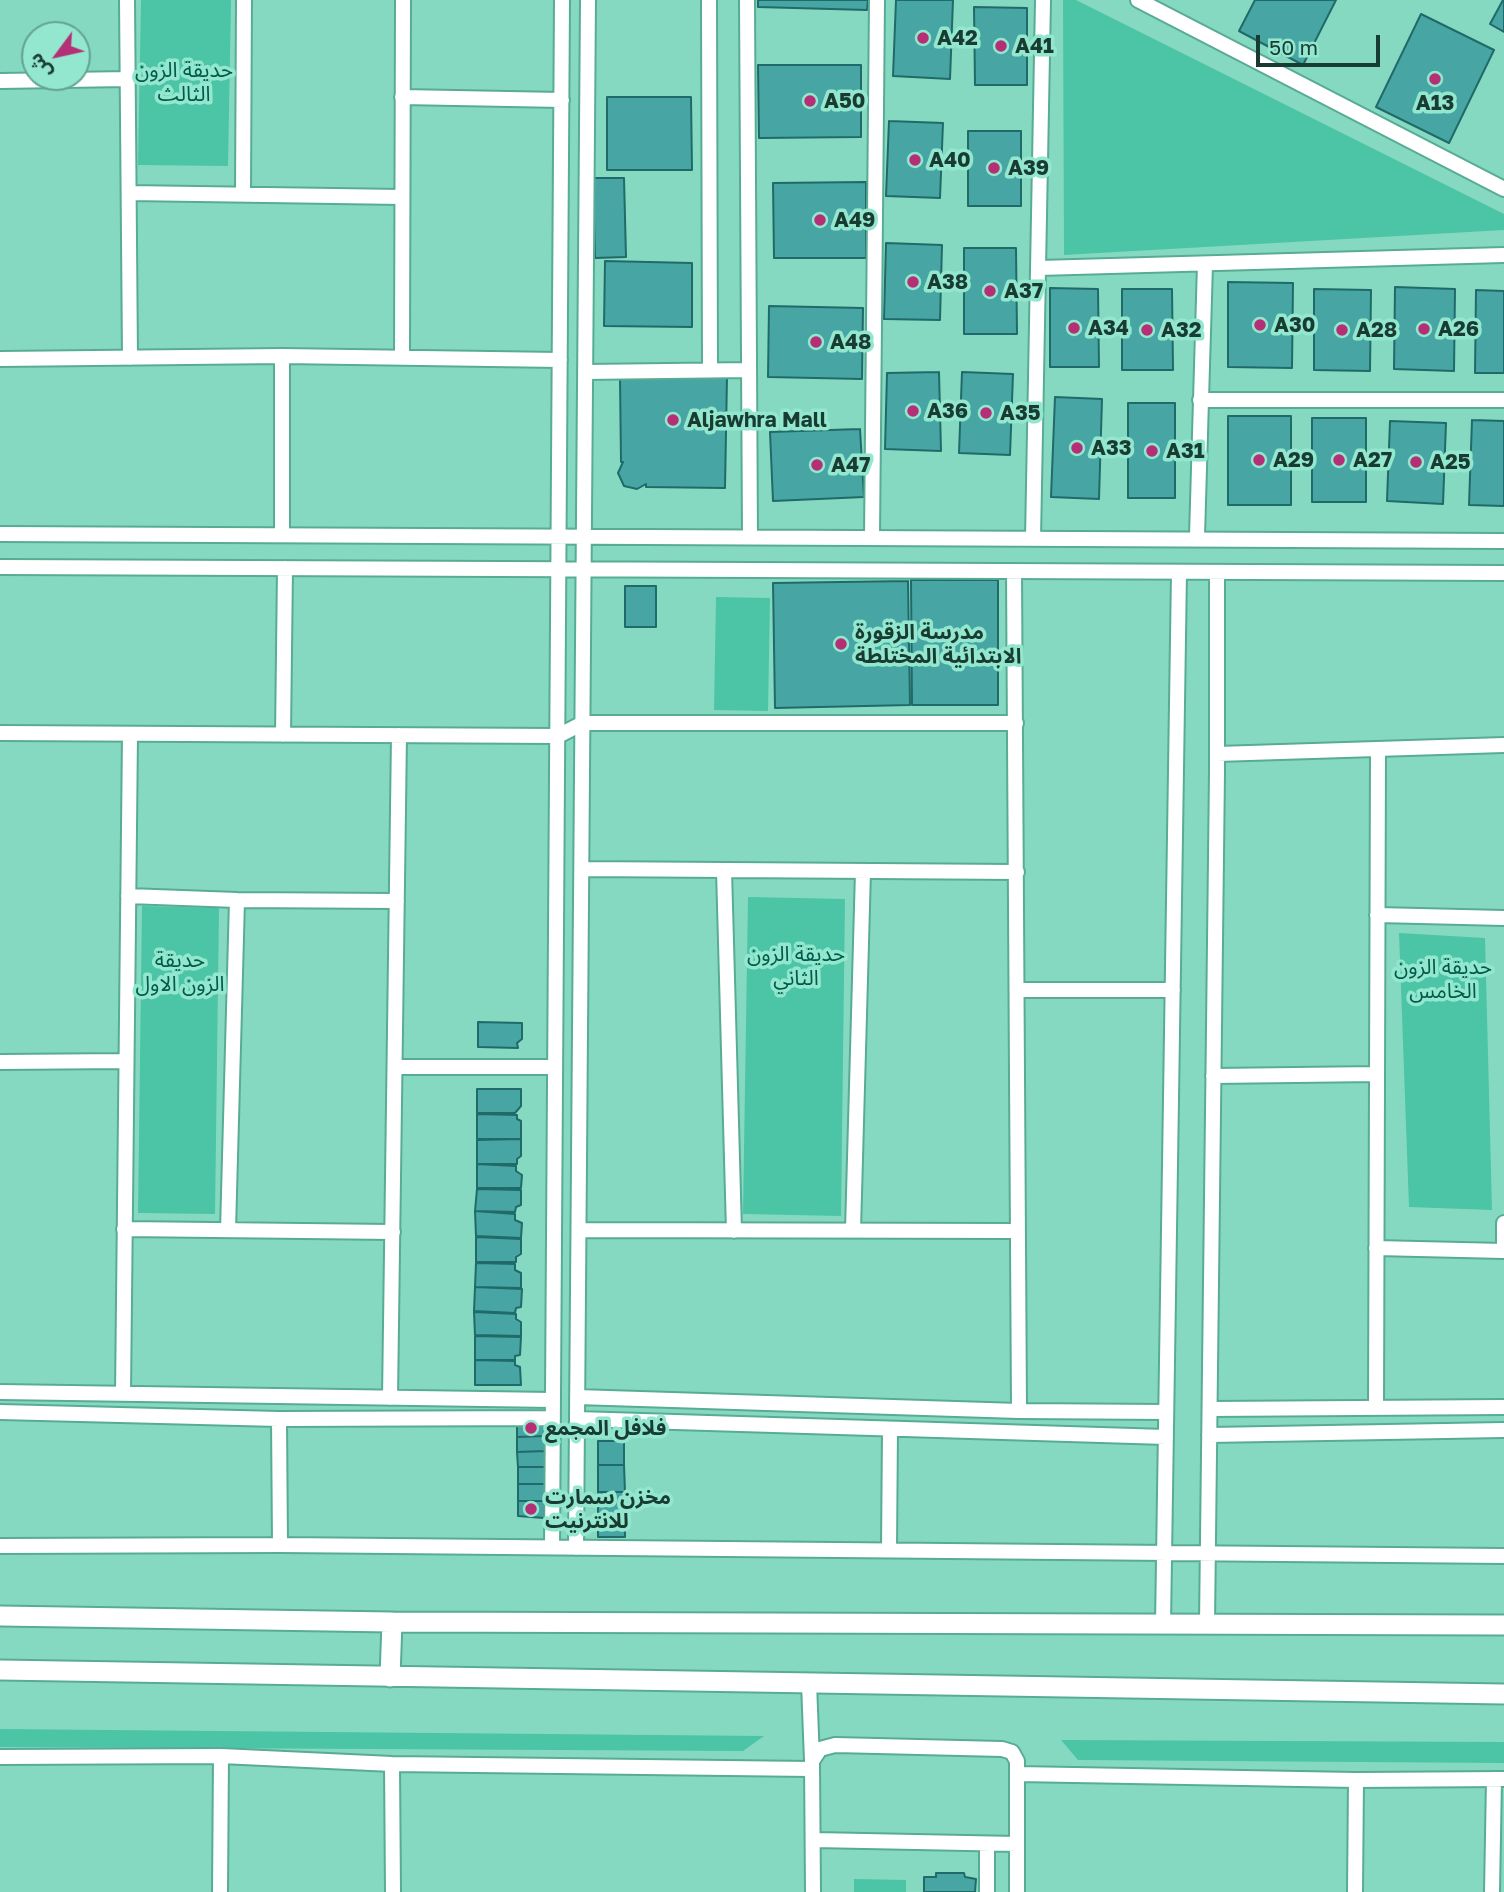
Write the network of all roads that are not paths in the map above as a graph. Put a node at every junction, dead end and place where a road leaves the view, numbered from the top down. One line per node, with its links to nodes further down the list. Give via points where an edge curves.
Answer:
1 (127, 0): 11 (street)
2 (244, 0): 17 (street)
3 (403, 0): 13 (street)
4 (562, 0): 14 (street)
5 (588, 0): 29 (street)
6 (709, 0): 27 (street)
7 (747, 0): 28 (street)
8 (877, 0): 38 (street)
9 (1043, 0): 21 (street)
10 (1138, 0): 15 (street)
11 (128, 79): 12 (street); 16 (street)
12 (0, 81)
13 (402, 97): 14 (street); 18 (street)
14 (562, 100): 26 (street)
15 (1504, 189)
16 (129, 193): 17 (street); 24 (street)
17 (243, 194): 18 (street)
18 (402, 197): 23 (street)
19 (1504, 255): 20 (street)
20 (1205, 264): 21 (street); 30 (street)
21 (1039, 268): 39 (street)
22 (282, 356): 23 (street); 24 (street); 33 (street)
23 (402, 356): 26 (street)
24 (130, 358): 25 (street)
25 (0, 359)
26 (560, 360): 34 (street)
27 (710, 370): 28 (street); 29 (street)
28 (749, 370): 37 (street)
29 (585, 372): 36 (street)
30 (1200, 400): 31 (street); 35 (street)
31 (1504, 400)
32 (0, 534): 33 (street)
33 (282, 535): 34 (street)
34 (559, 536): 36 (street); 43 (street)
35 (1197, 536)
36 (584, 537): 37 (street); 44 (street)
37 (750, 537): 38 (street)
38 (872, 538): 39 (street)
39 (1033, 539): 40 (street)
40 (1504, 541)
41 (0, 567): 42 (street)
42 (285, 568): 43 (street); 53 (street)
43 (559, 570): 44 (street); 55 (street)
44 (584, 570): 45 (street); 49 (street)
45 (1014, 571): 46 (street); 50 (street)
46 (1179, 572): 47 (street); 69 (street)
47 (1217, 572): 48 (street); 58 (street)
48 (1504, 573)
49 (583, 723): 50 (street); 55 (street); 59 (street)
50 (1016, 723): 62 (street)
51 (0, 733): 52 (street)
52 (130, 734): 53 (street); 63 (street)
53 (282, 735): 54 (street)
54 (399, 735): 55 (street); 65 (street)
55 (558, 736): 73 (street)
56 (1504, 745): 57 (street)
57 (1378, 750): 58 (street); 66 (street)
58 (1217, 754): 75 (street)
59 (582, 869): 60 (street); 79 (street)
60 (724, 870): 61 (street); 81 (street)
61 (863, 871): 62 (street); 80 (street)
62 (1017, 872): 68 (street)
63 (128, 896): 64 (street); 70 (street)
64 (237, 900): 65 (street); 78 (street)
65 (397, 901): 72 (street)
66 (1377, 915): 67 (street); 74 (street)
67 (1504, 918)
68 (1018, 990): 69 (street); 82 (street)
69 (1173, 990): 96 (street)
70 (126, 1061): 71 (street); 77 (street)
71 (0, 1062)
72 (395, 1067): 73 (street); 83 (street)
73 (555, 1067): 93 (street)
74 (1377, 1073): 75 (street); 84 (street)
75 (1213, 1076): 92 (street)
76 (1504, 1223): 85 (street)
77 (124, 1229): 78 (street); 87 (street)
78 (228, 1230): 83 (street)
79 (579, 1230): 81 (street); 91 (street)
80 (853, 1230): 81 (street); 82 (street)
81 (734, 1231)
82 (1018, 1231): 94 (street)
83 (393, 1232): 88 (street)
84 (1376, 1248): 85 (street); 90 (street)
85 (1504, 1251)
86 (0, 1392): 87 (street)
87 (123, 1394): 88 (street)
88 (390, 1398): 93 (street)
89 (1504, 1407): 90 (street)
90 (1376, 1408): 92 (street)
91 (577, 1409): 93 (street); 94 (street); 98 (street); 105 (street)
92 (1210, 1409): 100 (street)
93 (553, 1410): 97 (street); 104 (street)
94 (1019, 1411): 96 (street)
95 (0, 1412): 97 (street)
96 (1166, 1412): 101 (street)
97 (279, 1419): 103 (street)
98 (890, 1429): 101 (street); 106 (street)
99 (1504, 1430): 100 (street)
100 (1209, 1435): 108 (street)
101 (1166, 1437): 107 (street)
102 (0, 1545): 103 (street)
103 (280, 1545): 104 (street)
104 (552, 1547): 105 (street)
105 (576, 1548): 106 (street)
106 (889, 1549): 107 (street)
107 (1164, 1552): 108 (street); 112 (street)
108 (1208, 1553): 109 (street); 113 (street)
109 (1504, 1556)
110 (0, 1616): 111 (main road)
111 (392, 1622): 112 (main road); 116 (main road)
112 (1163, 1624): 113 (main road)
113 (1207, 1624): 114 (main road)
114 (1504, 1625)
115 (0, 1670): 116 (main road)
116 (390, 1677): 117 (main road)
117 (809, 1683): 118 (main road); 122 (street)
118 (1504, 1694)
119 (221, 1756): 120 (street); 121 (street); 129 (street)
120 (0, 1757)
121 (392, 1764): 122 (street); 130 (street)
122 (811, 1765): 123 (street, via 820,1749 835,1745 1002,1749 1016,1756); 126 (street)
123 (1017, 1774): 125 (street); 127 (street)
124 (1499, 1779): 125 (street); 135 (street)
125 (1356, 1780): 134 (street)
126 (814, 1840): 128 (street); 131 (street)
127 (1017, 1844): 128 (street); 133 (street)
128 (987, 1845): 132 (street)
129 (220, 1892)
130 (393, 1892)
131 (813, 1892)
132 (987, 1892)
133 (1017, 1892)
134 (1355, 1892)
135 (1492, 1892)

